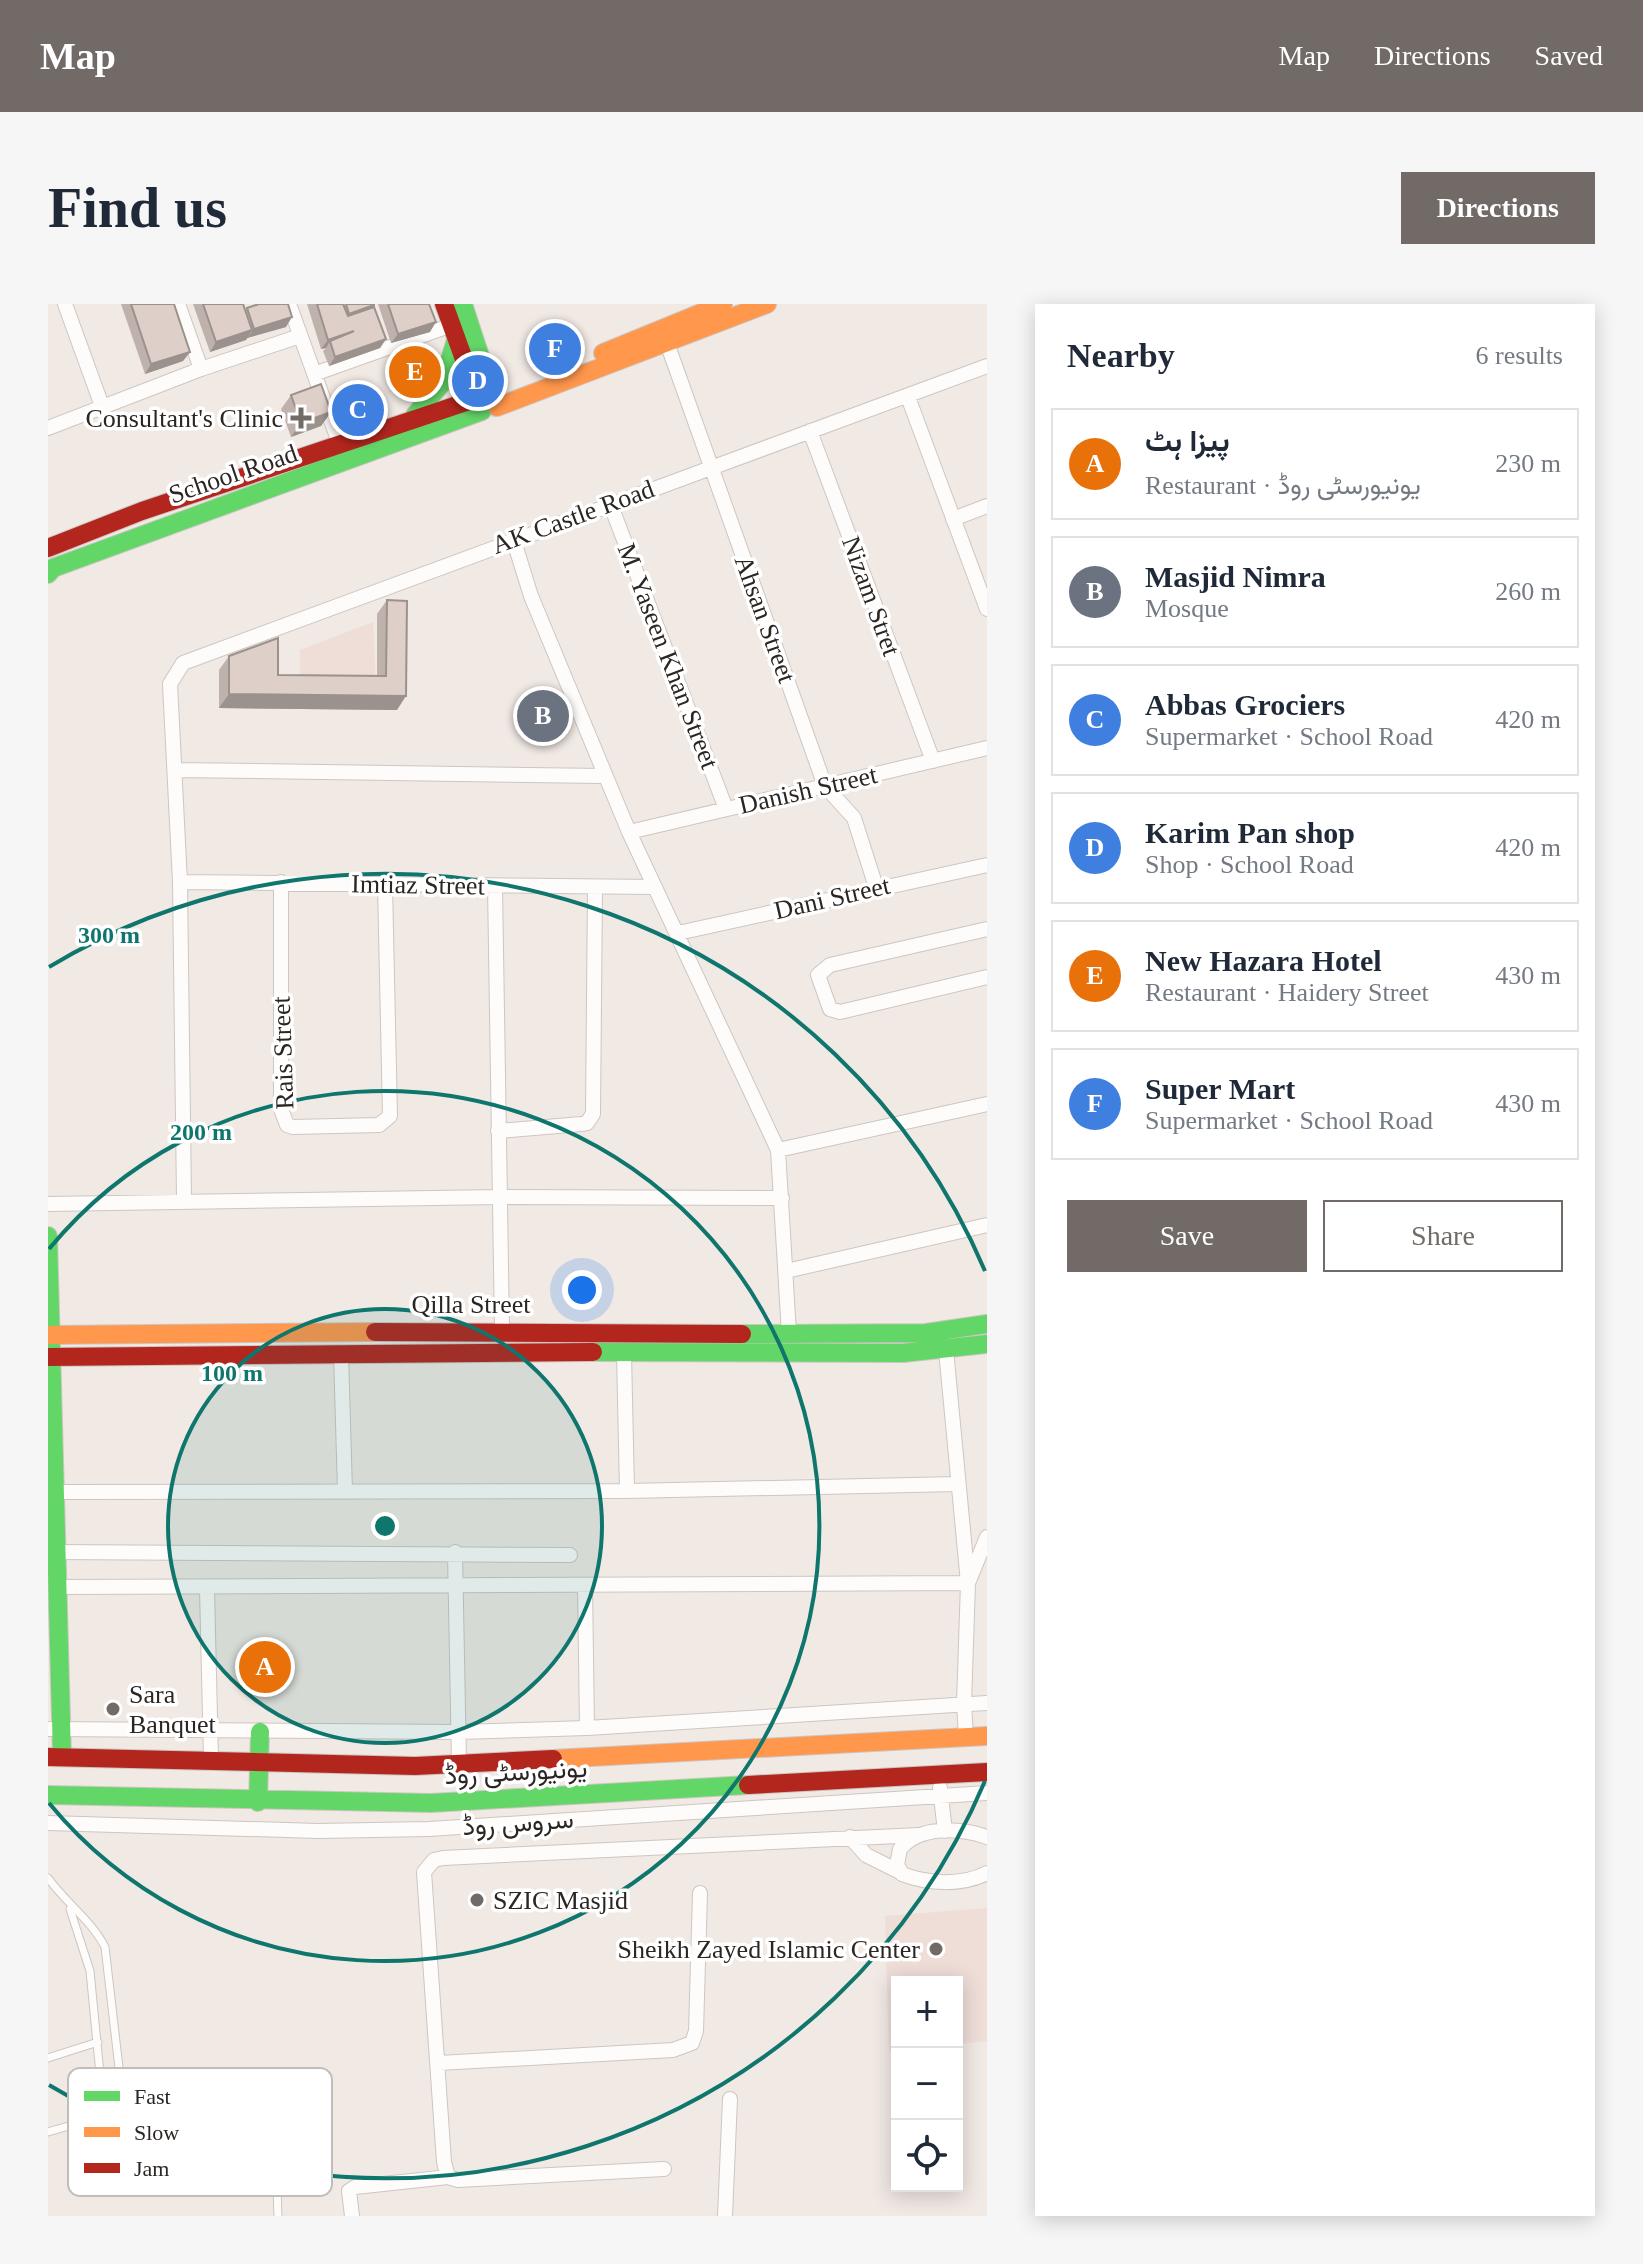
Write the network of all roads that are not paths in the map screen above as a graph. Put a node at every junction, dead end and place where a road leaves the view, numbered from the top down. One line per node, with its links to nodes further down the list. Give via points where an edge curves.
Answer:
1 (65, 304): 16 (street)
2 (178, 304): 12 (street)
3 (289, 304): 9 (street)
4 (444, 304): 8 (street)
5 (463, 304): 15 (street)
6 (723, 304): 15 (street, School Road)
7 (767, 304): 10 (street, School Road)
8 (454, 332): 13 (street, via 383,340); 15 (street); 17 (street, via 452,363 443,385)
9 (300, 336): 12 (street); 13 (street)
10 (667, 343): 15 (street, School Road); 23 (street, Ahsan Street)
11 (987, 366): 14 (street, AK Castle Road)
12 (201, 369): 16 (street)
13 (314, 374): 21 (street)
14 (908, 397): 20 (street, AK Castle Road); 26 (street)
15 (489, 401): 17 (street, School Road); 22 (street, School Road)
16 (102, 406): 18 (street)
17 (409, 420): 19 (street, School Road)
18 (48, 428)
19 (381, 430): 21 (street, School Road); 22 (street)
20 (810, 431): 23 (street, AK Castle Road); 32 (street, Nizam Stret)
21 (340, 445): 28 (street, School Road)
22 (388, 448): 29 (street, School Road, via 147,532)
23 (710, 467): 24 (street, AK Castle Road); 35 (street, Ahsan Street)
24 (610, 503): 27 (street, AK Castle Road); 36 (street, M. Yaseen Khan Street)
25 (987, 506): 26 (street)
26 (953, 519): 30 (street)
27 (513, 538): 33 (street, AK Castle Road, via 183,663 170,684); 34 (street, via 531,596)
28 (48, 548)
29 (48, 574)
30 (987, 609)
31 (987, 748): 32 (street, Danish Street)
32 (933, 761): 35 (street, Danish Street)
33 (176, 770): 34 (street); 39 (street)
34 (605, 776): 37 (street)
35 (825, 786): 36 (street, Danish Street); 45 (street, Ahsan Street, via 854,818)
36 (726, 809): 37 (street, Danish Street)
37 (629, 832): 44 (street)
38 (987, 865): 45 (street, Dani Street)
39 (180, 882): 40 (street, Imtiaz Street); 54 (street)
40 (281, 882): 41 (street, Imtiaz Street); 41 (street, Rais Street, via 281,1109 293,1127 379,1125 390,1116)
41 (385, 885): 42 (street, Imtiaz Street)
42 (495, 886): 43 (street, Imtiaz Street); 50 (street)
43 (595, 887): 44 (street, Imtiaz Street); 50 (street, via 593,1114 587,1123)
44 (655, 887): 47 (street)
45 (876, 887): 47 (street, Dani Street)
46 (987, 929): 48 (street, via 830,965 818,975 830,1009 840,1012)
47 (678, 933): 51 (street)
48 (987, 977)
49 (987, 1104): 51 (street)
50 (498, 1131): 52 (street)
51 (778, 1150): 53 (street)
52 (499, 1197): 53 (street); 54 (street); 60 (street)
53 (782, 1198): 58 (street)
54 (184, 1200): 55 (street)
55 (48, 1204)
56 (987, 1225): 58 (street)
57 (48, 1236): 62 (street)
58 (786, 1271): 61 (street)
59 (987, 1324): 61 (street, Qilla Street, via 926,1333)
60 (502, 1330): 61 (street, Qilla Street); 62 (street, Qilla Street)
61 (789, 1334)
62 (50, 1335): 67 (street)
63 (987, 1344): 64 (street, Qilla Street)
64 (946, 1350): 66 (street, Qilla Street); 68 (street)
65 (341, 1353): 66 (street, Qilla Street); 67 (street, Qilla Street); 71 (street)
66 (624, 1353): 69 (street)
67 (50, 1357): 70 (street)
68 (958, 1484): 69 (street); 76 (street)
69 (627, 1491): 71 (street)
70 (56, 1492): 71 (street); 73 (street)
71 (345, 1492)
72 (987, 1537): 76 (street)
73 (52, 1552): 74 (street); 79 (street)
74 (455, 1552): 75 (street); 77 (street)
75 (570, 1555)
76 (968, 1583): 78 (street); 82 (street)
77 (455, 1586): 78 (street); 80 (street); 87 (street)
78 (585, 1586): 83 (street)
79 (59, 1587): 80 (street); 84 (street)
80 (207, 1589): 85 (street)
81 (987, 1703): 82 (street)
82 (964, 1704): 83 (street); 89 (street)
83 (587, 1728): 87 (street)
84 (55, 1729): 85 (street); 90 (street)
85 (209, 1732): 86 (street); 91 (street)
86 (260, 1732): 87 (street); 92 (street)
87 (458, 1732): 93 (street)
88 (987, 1736): 89 (street, یونیورسٹی روڈ)
89 (966, 1737): 93 (street, یونیورسٹی روڈ)
90 (55, 1757): 91 (street, یونیورسٹی روڈ)
91 (211, 1760): 92 (street, یونیورسٹی روڈ)
92 (259, 1761): 93 (street, یونیورسٹی روڈ); 99 (street)
93 (459, 1764)
94 (987, 1772): 95 (street, یونیورسٹی روڈ)
95 (939, 1775): 98 (street); 99 (street, یونیورسٹی روڈ, via 431,1803)
96 (987, 1793): 98 (street, سروس روڈ)
97 (48, 1795): 99 (street, یونیورسٹی روڈ)
98 (941, 1795): 101 (street, سروس روڈ, via 429,1829); 102 (street)
99 (258, 1802): 101 (street)
100 (48, 1823): 101 (street, سروس روڈ)
101 (257, 1829)
102 (945, 1831): 103 (street); 105 (street)
103 (919, 1835): 104 (street); 106 (street, via 900,1849)
104 (850, 1837): 106 (street, via 876,1862); 113 (street, via 434,1860 424,1872)
105 (987, 1837)
106 (898, 1871): 107 (street, via 933,1882)
107 (987, 1873)
108 (48, 1878): 110 (lane)
109 (700, 1893): 113 (street, via 692,2043 673,2050)
110 (70, 1907): 111 (lane, via 86,1951); 115 (lane, via 95,1927 105,1947)
111 (98, 2042): 112 (lane); 114 (lane)
112 (48, 2058)
113 (439, 2063): 120 (street)
114 (100, 2068)
115 (117, 2068)
116 (730, 2099): 124 (street)
117 (68, 2126): 118 (lane)
118 (48, 2132)
119 (664, 2169): 120 (street)
120 (448, 2177): 123 (street, via 355,2187 349,2191)
121 (276, 2196): 122 (lane)
122 (278, 2216)
123 (352, 2216)
124 (725, 2216)

